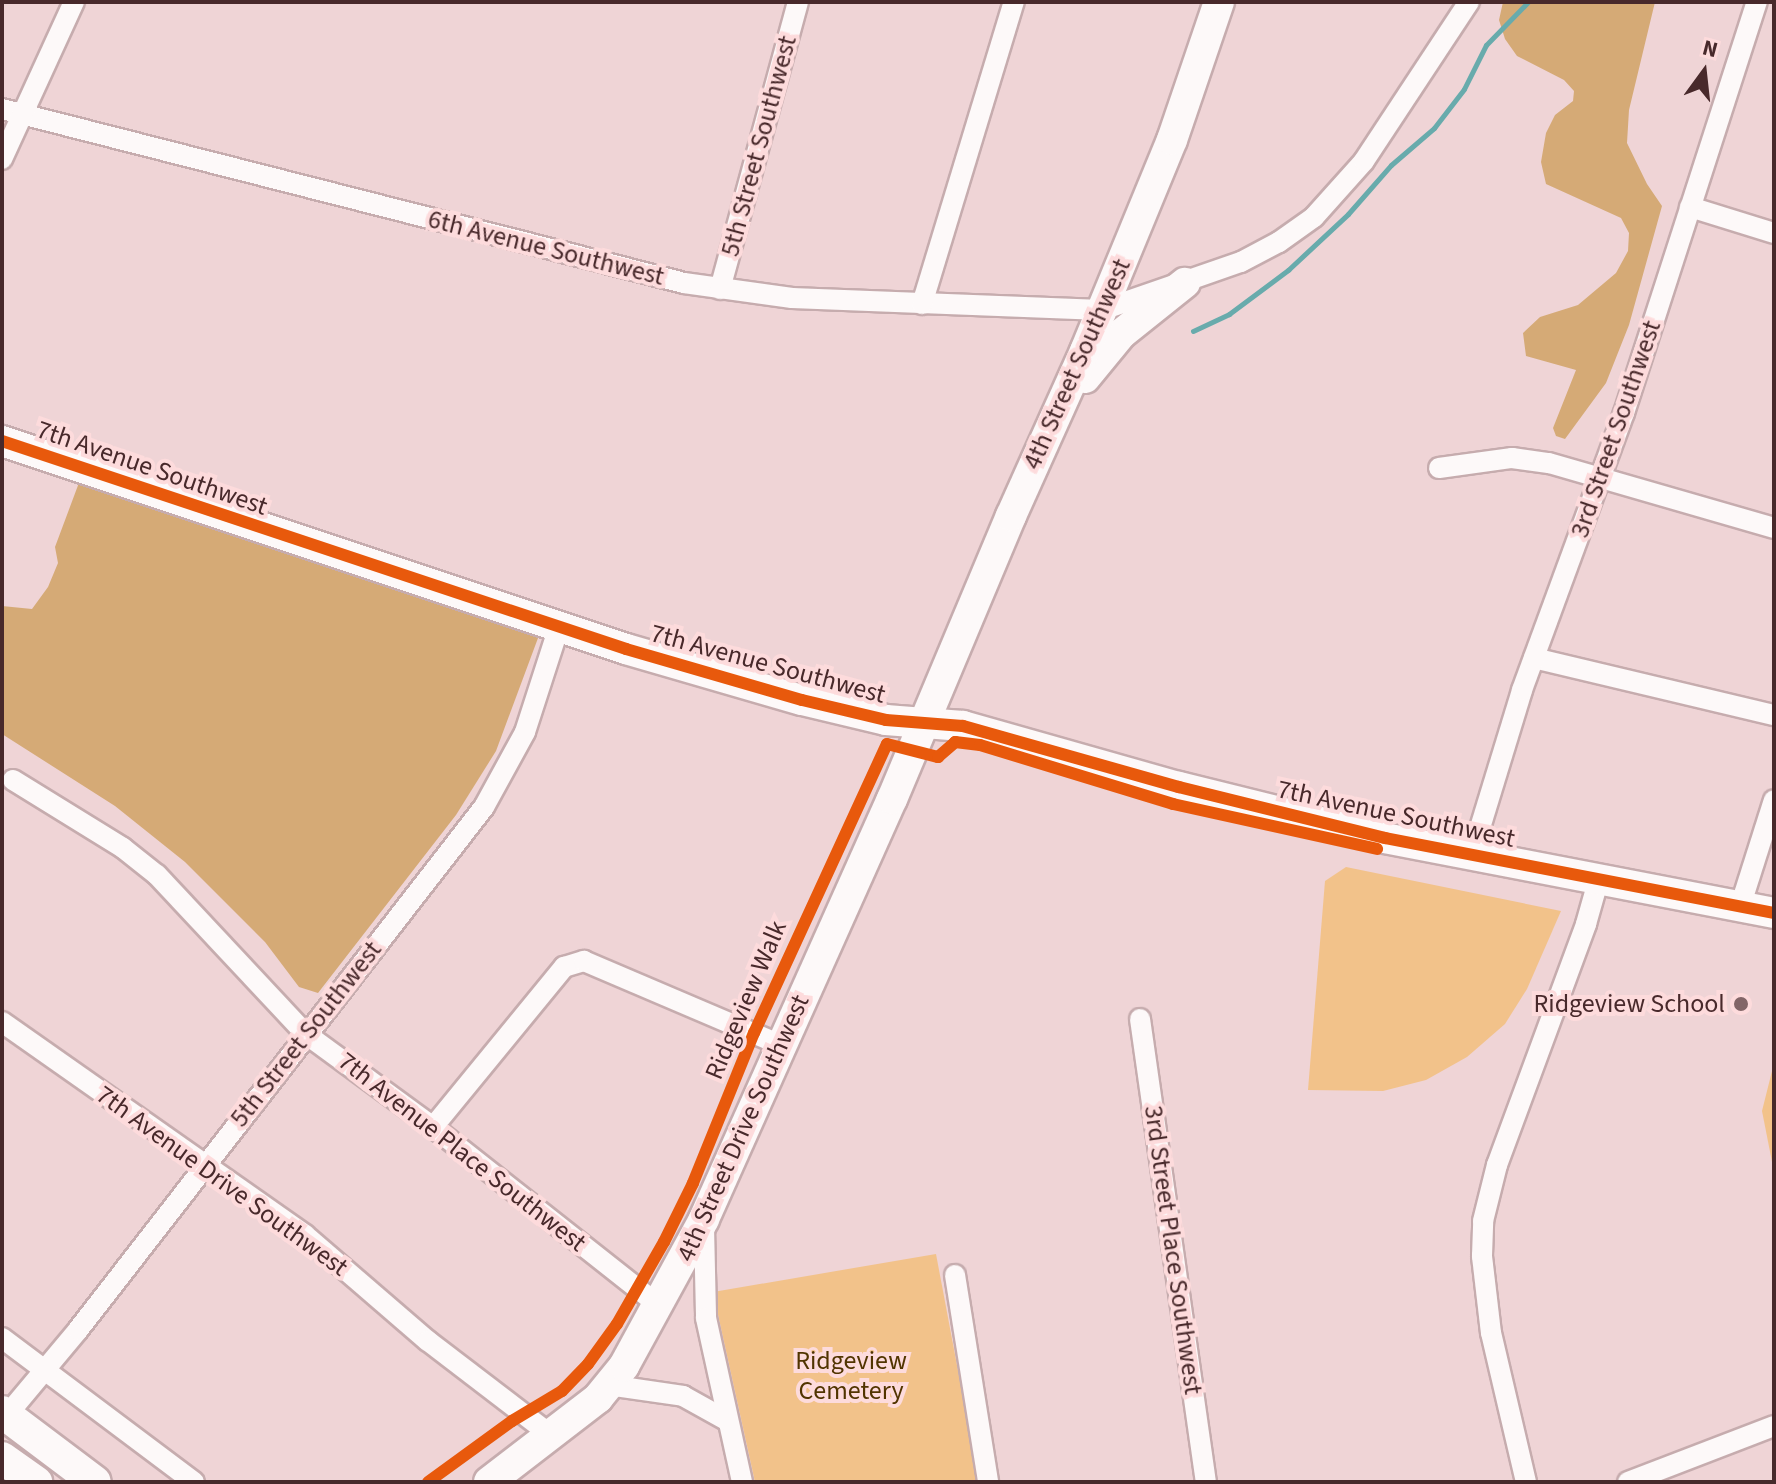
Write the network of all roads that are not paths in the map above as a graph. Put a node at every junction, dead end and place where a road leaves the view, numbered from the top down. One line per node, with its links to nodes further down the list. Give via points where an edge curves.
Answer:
1 (74, 2): 7 (street)
2 (798, 2): 12 (street, 5th Street Southwest)
3 (1014, 2): 13 (street)
4 (1219, 2): 14 (main road, 4th Street Southwest, via 1172,140)
5 (1469, 2): 11 (street, 6th Avenue Southwest, via 1364,161 1323,208 1279,242)
6 (1757, 2): 9 (street, 3rd Street Southwest)
7 (12, 112): 8 (street); 12 (street, 6th Avenue Southwest)
8 (2, 159)
9 (1690, 207): 10 (street); 18 (street, 3rd Street Southwest)
10 (1774, 233)
11 (1185, 283): 14 (street, 6th Avenue Southwest); 15 (main road, via 1107,349)
12 (720, 289): 13 (street, 6th Avenue Southwest)
13 (922, 304): 14 (street, 6th Avenue Southwest)
14 (1102, 310): 15 (main road, 4th Street Southwest)
15 (1046, 436): 23 (main road, 4th Street Southwest)
16 (2, 441): 20 (main road, 7th Avenue Southwest)
17 (1439, 468): 18 (street, via 1512,458)
18 (1602, 476): 19 (street); 21 (street, 3rd Street Southwest)
19 (1774, 528)
20 (559, 627): 23 (main road, 7th Avenue Southwest, via 802,700 886,720); 32 (street, 5th Street Southwest, via 525,732 484,807)
21 (1534, 658): 22 (street); 26 (street, 3rd Street Southwest)
22 (1774, 715)
23 (924, 722): 26 (main road, 7th Avenue Southwest, via 963,726 1194,790); 33 (main road, 4th Street Drive Southwest)
24 (13, 780): 32 (street, 7th Avenue Place Southwest, via 157,875)
25 (1774, 800): 28 (street)
26 (1472, 854): 27 (main road, 7th Avenue Southwest)
27 (1599, 878): 28 (main road, 7th Avenue Southwest); 54 (street, via 1497,1165 1483,1221 1491,1333)
28 (1740, 907): 29 (main road, 7th Avenue Southwest)
29 (1774, 913)
30 (1140, 1019): 53 (street, 3rd Street Place Southwest)
31 (2, 1022): 35 (street, 7th Avenue Drive Southwest)
32 (306, 1034): 34 (street, 7th Avenue Place Southwest); 35 (street, 5th Street Southwest)
33 (781, 1045): 34 (street, via 584,961 564,967); 36 (main road, 4th Street Drive Southwest)
34 (433, 1127): 38 (street, 7th Avenue Place Southwest)
35 (204, 1164): 40 (street, 5th Street Southwest); 45 (street, 7th Avenue Drive Southwest, via 305,1235 428,1341)
36 (704, 1219): 38 (main road, 4th Street Drive Southwest); 43 (street, via 703,1299)
37 (955, 1275): 52 (street)
38 (660, 1306): 41 (main road, 4th Street Drive Southwest)
39 (2, 1338): 40 (street)
40 (47, 1370): 42 (street, 5th Street Southwest); 49 (street)
41 (608, 1385): 43 (street, via 683,1396); 45 (main road, 4th Street Drive Southwest)
42 (4, 1413): 48 (main road)
43 (728, 1421): 51 (street)
44 (1774, 1426): 55 (street)
45 (551, 1435): 50 (main road, 4th Street Drive Southwest)
46 (2, 1458): 47 (main road)
47 (36, 1482)
48 (95, 1482)
49 (194, 1482)
50 (489, 1482)
51 (742, 1482)
52 (988, 1482)
53 (1206, 1482)
54 (1526, 1482)
55 (1628, 1482)

